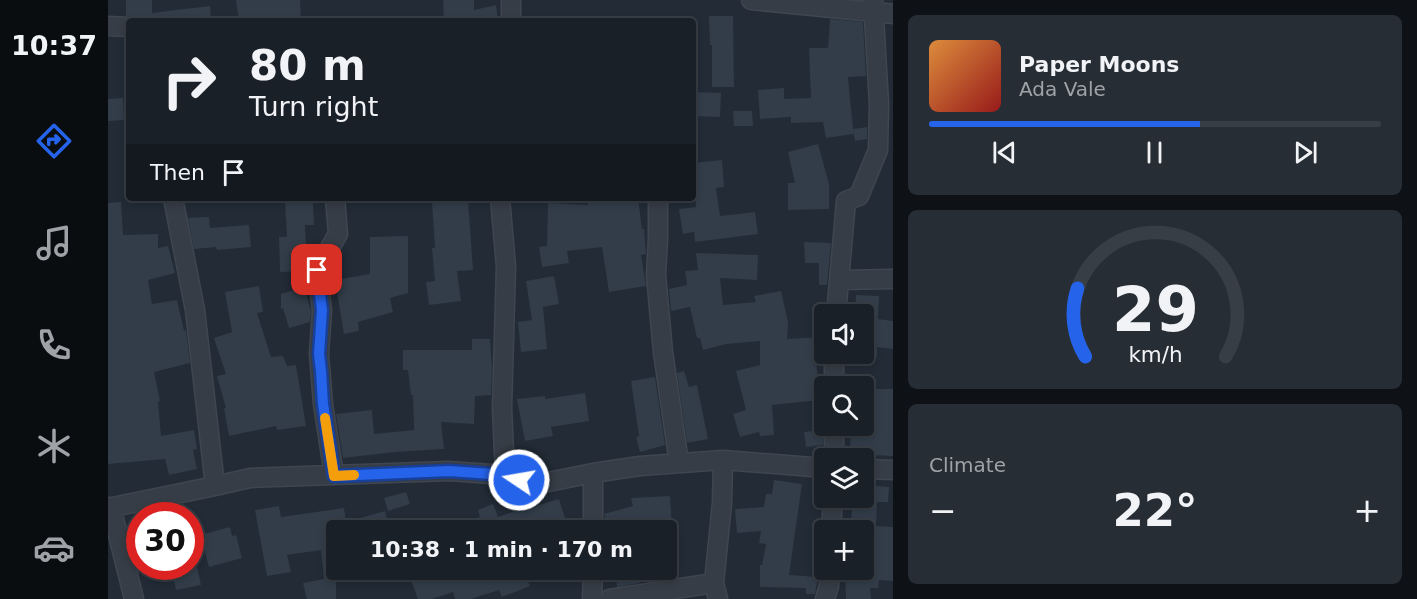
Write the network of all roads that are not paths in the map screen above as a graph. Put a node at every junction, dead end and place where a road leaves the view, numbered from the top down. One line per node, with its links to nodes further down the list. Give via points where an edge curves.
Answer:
1 (511, 0): 5 (street)
2 (751, 0): 3 (street)
3 (873, 6): 4 (street); 13 (street, via 878,150 859,196 846,201)
4 (893, 14)
5 (511, 18)
6 (108, 26): 7 (street)
7 (126, 27)
8 (174, 201): 23 (street, via 195,310)
9 (335, 201): 22 (street, via 338,234 317,270 322,310 319,354 323,404)
10 (500, 201): 21 (street, via 506,266 502,408)
11 (658, 201): 16 (street, via 656,275)
12 (893, 279): 13 (street)
13 (839, 280): 14 (street)
14 (837, 304)
15 (723, 460): 16 (street); 17 (street); 28 (street)
16 (679, 463): 20 (street)
17 (814, 467)
18 (874, 469): 19 (street)
19 (893, 470)
20 (593, 472): 21 (street, via 533,485); 25 (street)
21 (506, 475): 22 (street, via 449,471)
22 (334, 476): 23 (street, via 249,478)
23 (216, 486): 24 (street)
24 (110, 507): 29 (street)
25 (593, 520)
26 (593, 580): 30 (street)
27 (829, 580): 32 (street)
28 (716, 591): 31 (street)
29 (134, 599)
30 (592, 599)
31 (610, 599)
32 (825, 599)

